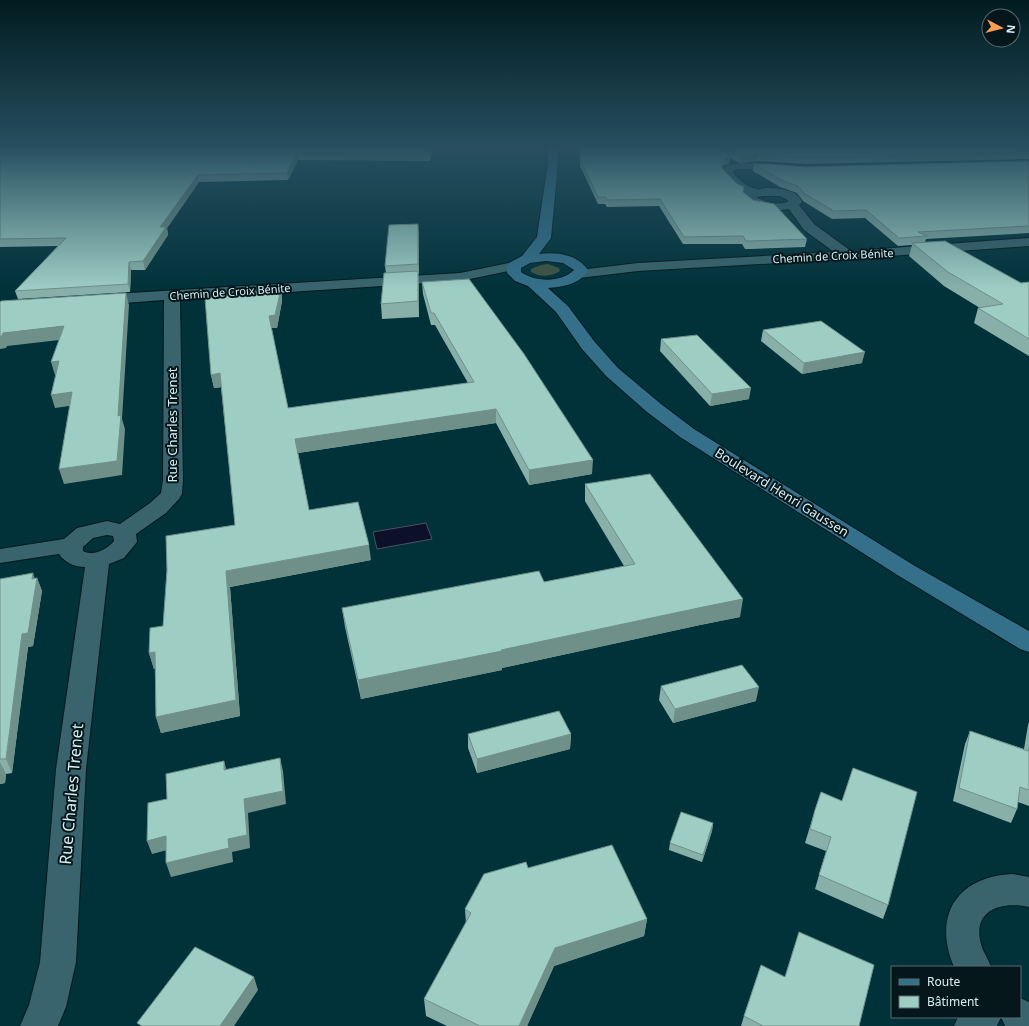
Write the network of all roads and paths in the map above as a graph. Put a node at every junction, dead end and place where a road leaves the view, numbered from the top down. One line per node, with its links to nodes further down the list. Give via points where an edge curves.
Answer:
1 (549, 194): 3 (street)
2 (782, 194): 5 (street, via 796,199 792,205 809,227)
3 (544, 238): 6 (street); 8 (street)
4 (1029, 242): 5 (street, Chemin de Croix Bénite)
5 (848, 255): 8 (street, Chemin de Croix Bénite)
6 (527, 259): 7 (street); 8 (street, via 546,257)
7 (514, 266): 9 (street, Chemin de Croix Bénite); 10 (street, Boulevard Henri Gaussen, via 514,273)
8 (573, 269): 10 (street, via 556,283); 13 (street)
9 (460, 276): 10 (street, Chemin de Croix Bénite); 11 (street, Chemin de Croix Bénite)
10 (528, 280): 13 (street, Boulevard Henri Gaussen)
11 (173, 295): 12 (street, Chemin de Croix Bénite); 14 (street, Rue Charles Trenet, via 173,480 170,494 158,508)
12 (84, 301)
13 (562, 309): 18 (street, Boulevard Henri Gaussen, via 588,345 612,372 687,432 907,571)
14 (124, 532): 15 (street, via 107,528 85,533); 17 (street, via 126,542 116,553)
15 (71, 544): 16 (street); 17 (street, via 70,554 81,560)
16 (0, 556)
17 (98, 560): 22 (street, Rue Charles Trenet, via 71,769 58,962 47,1007)
18 (1029, 643)
19 (1029, 892): 20 (street, via 1019,889 994,891 975,901 964,918 963,944)
20 (972, 966)
21 (981, 1018): 23 (street)
22 (39, 1026)
23 (973, 1026)

